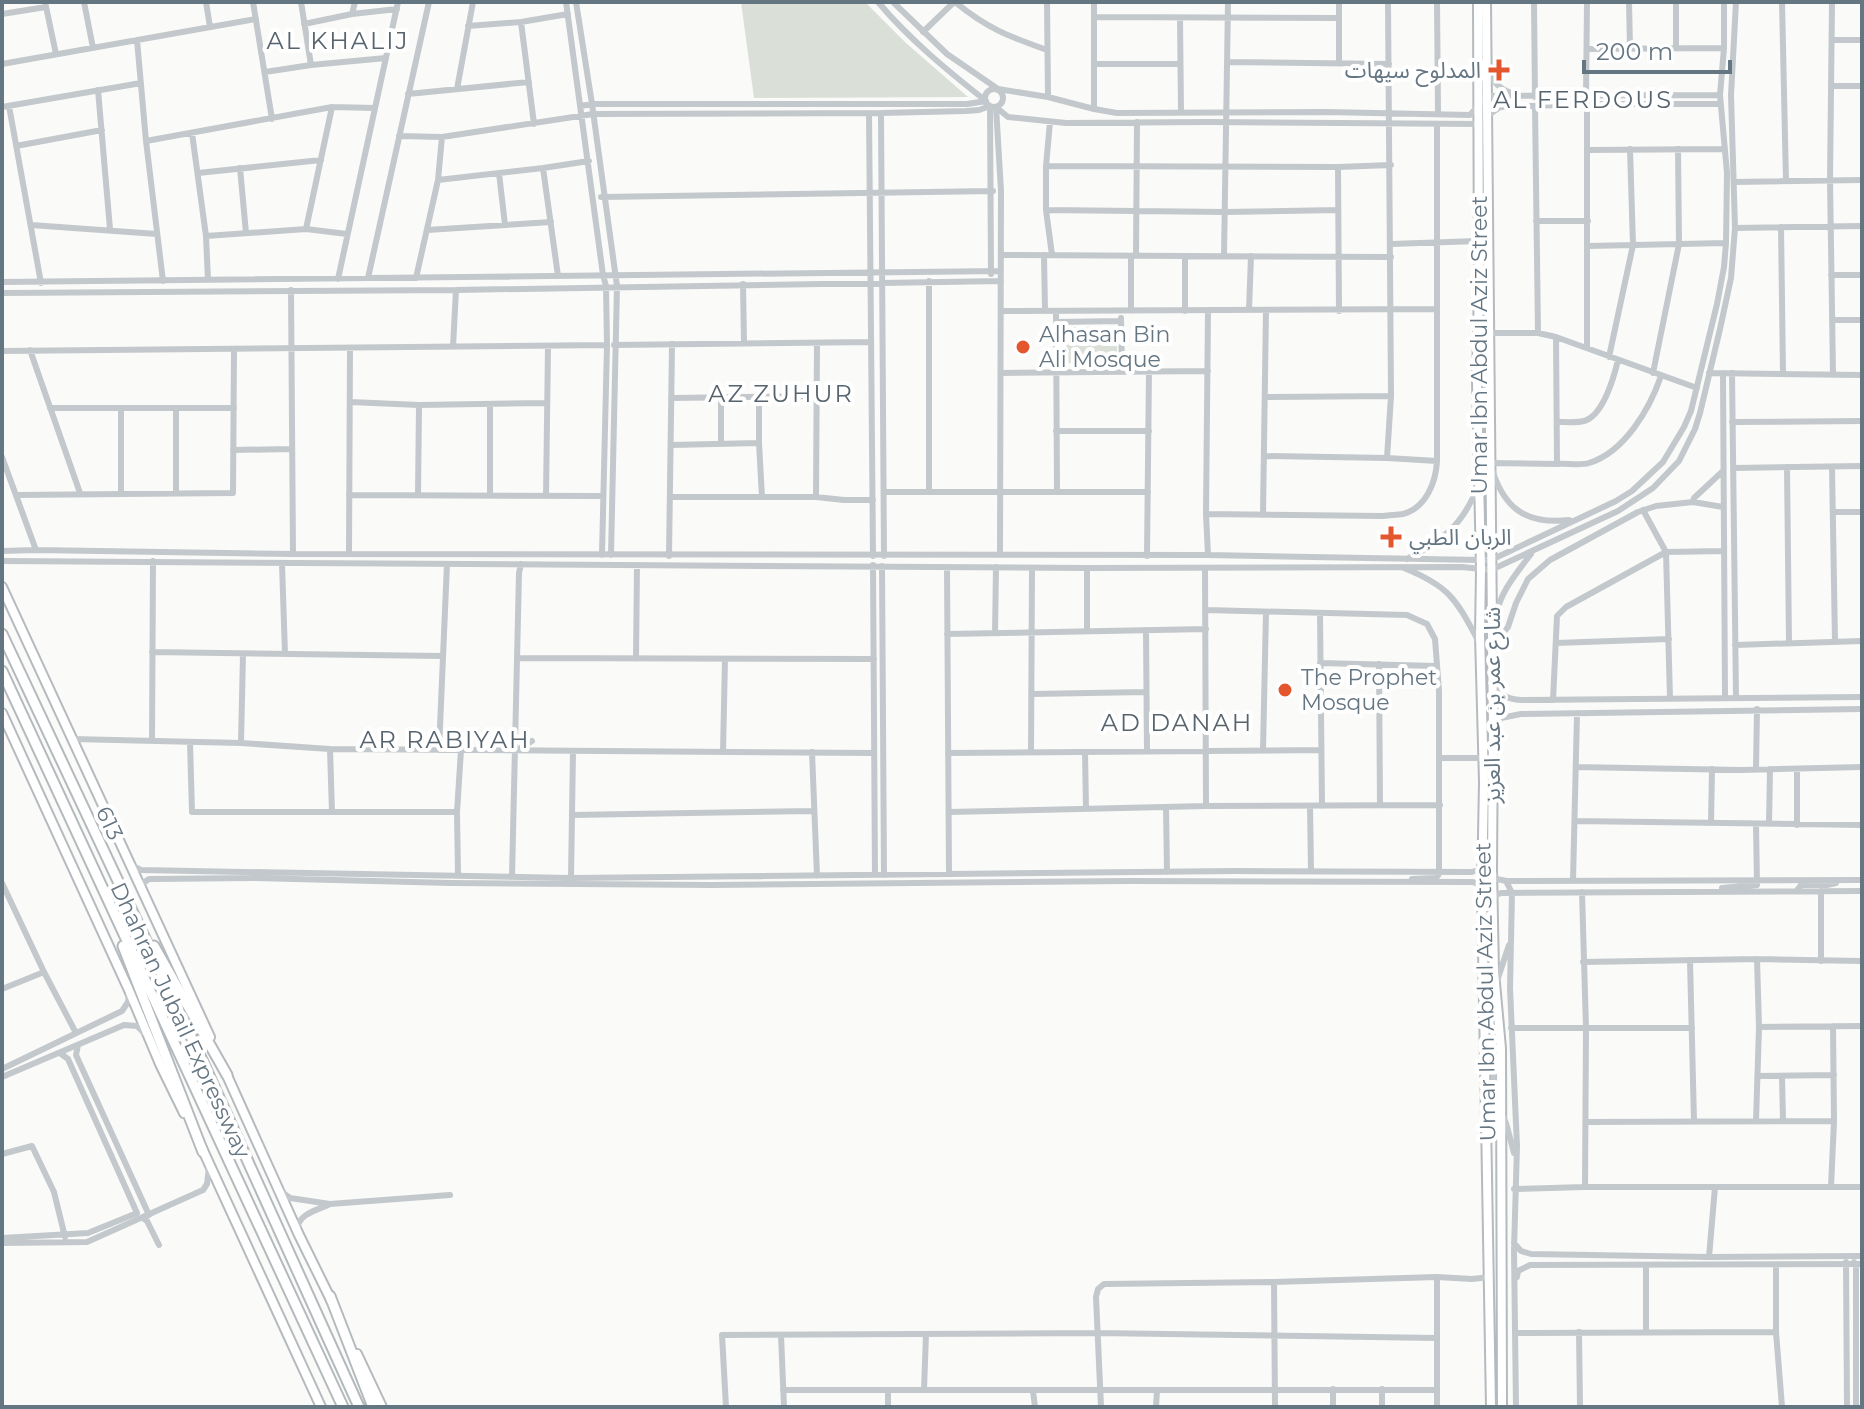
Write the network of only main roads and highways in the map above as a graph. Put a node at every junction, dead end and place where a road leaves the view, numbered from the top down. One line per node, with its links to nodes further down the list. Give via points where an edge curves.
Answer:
1 (1478, 2): 19 (main road, Umar Ibn Abdul Aziz Street, via 1477,381)
2 (1486, 2): 20 (main road, شارع عمر بن عبد العزيز)
3 (2, 587): 11 (main road, 613)
4 (2, 623): 7 (highway)
5 (2, 634): 7 (highway, Dhahran Jubail Expressway / 613)
6 (2, 671): 9 (highway, Dhahran Jubail Expressway / 613)
7 (22, 678): 10 (highway, Dhahran Jubail Expressway / 613)
8 (2, 713): 12 (main road)
9 (81, 843): 12 (highway); 15 (highway, Dhahran Jubail Expressway / 613)
10 (116, 879): 11 (highway); 16 (highway, Dhahran Jubail Expressway / 613)
11 (227, 1075): 13 (main road, 613)
12 (203, 1152): 14 (main road)
13 (330, 1296): 17 (highway); 18 (main road, 613)
14 (321, 1407)
15 (343, 1407)
16 (359, 1407)
17 (373, 1407)
18 (382, 1407)
19 (1491, 1407)
20 (1502, 1407)

